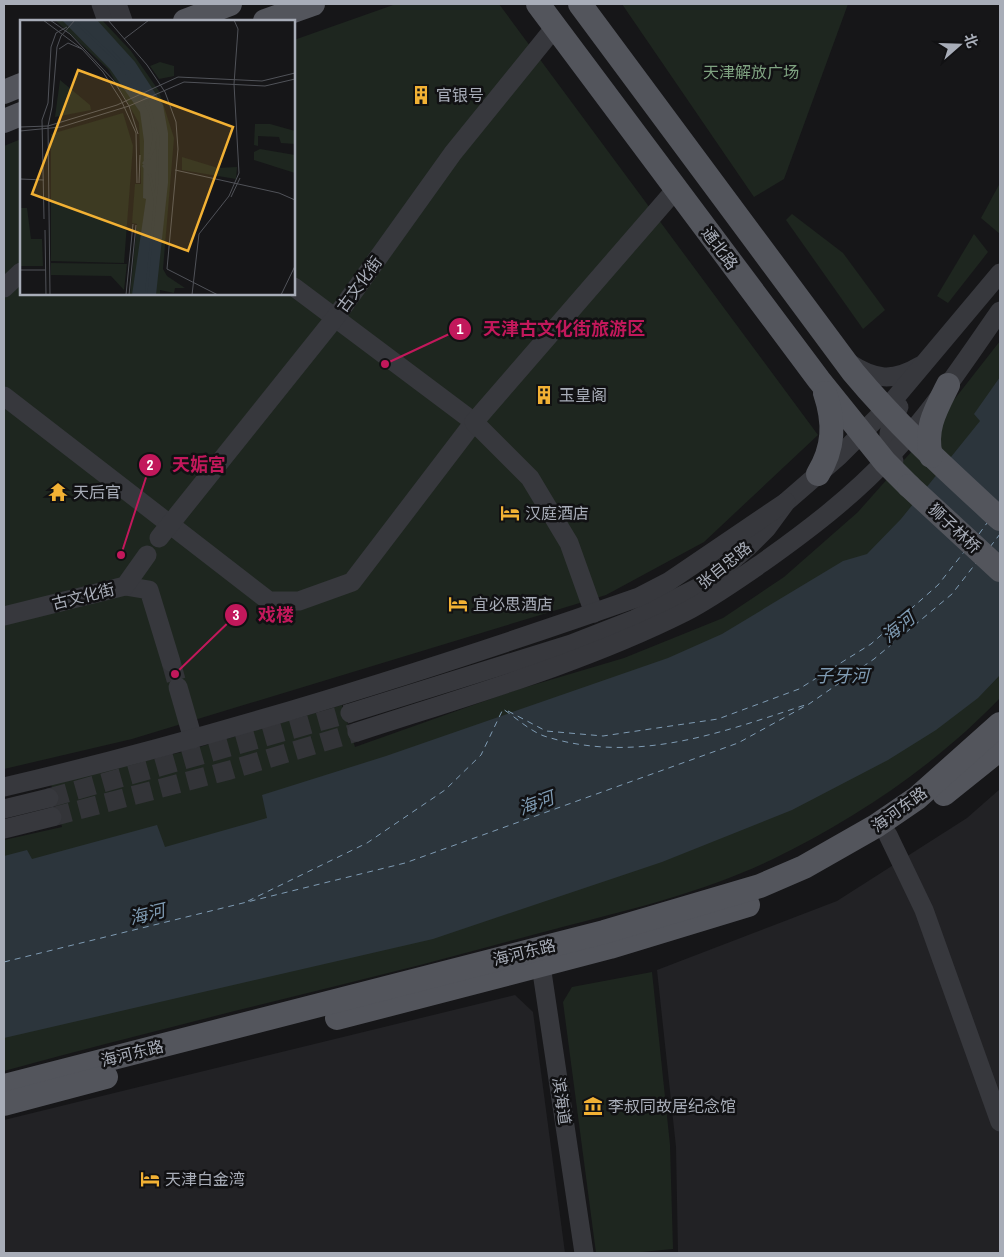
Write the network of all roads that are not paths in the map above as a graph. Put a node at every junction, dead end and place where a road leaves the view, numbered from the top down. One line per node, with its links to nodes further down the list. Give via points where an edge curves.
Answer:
1 (101, 4): 7 (street)
2 (118, 4): 8 (street)
3 (230, 4): 9 (main road)
4 (313, 4): 10 (main road)
5 (538, 4): 11 (main road, 通北路)
6 (580, 4): 24 (main road, 通北路)
7 (106, 20)
8 (123, 20)
9 (188, 20)
10 (268, 20)
11 (555, 27): 16 (main road, 通北路); 22 (street, 古文化街, via 453,153)
12 (20, 85): 13 (main road)
13 (4, 92)
14 (20, 114): 15 (main road)
15 (4, 120)
16 (676, 189): 25 (main road, 通北路); 29 (street)
17 (1000, 272): 23 (street)
18 (20, 273): 19 (street)
19 (4, 288)
20 (295, 289): 22 (street)
21 (1000, 311): 26 (street, 张自忠路)
22 (335, 318): 29 (street); 38 (street, 古文化街)
23 (930, 360): 24 (street, via 898,377 886,378 861,372); 28 (street)
24 (845, 361): 28 (main road, 通北路)
25 (820, 380): 30 (main road, 通北路); 34 (main road, via 830,408 832,436 831,449)
26 (948, 385): 31 (street, 张自忠路); 32 (main road, via 929,428)
27 (4, 396): 38 (street)
28 (889, 414): 30 (street, 张自忠路); 31 (main road, 通北路); 33 (street)
29 (474, 422): 38 (street, via 352,582 299,601 269,601); 42 (street, via 530,478 569,543)
30 (861, 434): 33 (main road, 通北路); 34 (street, 张自忠路)
31 (910, 434): 32 (main road, 通北路); 33 (street, 张自忠路)
32 (931, 456): 37 (main road)
33 (888, 459): 35 (main road, 通北路); 48 (street, 张自忠路, via 810,527 687,611 643,632 531,675)
34 (818, 474): 36 (street, 张自忠路)
35 (909, 486): 39 (main road, 狮子林桥, bridge)
36 (786, 502): 42 (street, via 668,582); 46 (street, 张自忠路, via 749,546 704,584 680,598 571,644)
37 (1000, 519)
38 (165, 531)
39 (1000, 570)
40 (126, 586): 41 (street); 41 (street, 古文化街, via 145,557); 43 (street, 古文化街)
41 (149, 590): 44 (street)
42 (594, 613): 49 (street)
43 (4, 616)
44 (171, 662)
45 (178, 687): 49 (street)
46 (350, 714)
47 (1000, 724): 57 (main road, 海河东路, via 917,798 876,826 804,867 760,886 604,932)
48 (357, 732)
49 (193, 739): 51 (street)
50 (1000, 749): 56 (main road, 海河东路)
51 (4, 787)
52 (49, 798): 53 (street)
53 (4, 809)
54 (52, 817): 55 (street)
55 (4, 829)
56 (888, 835): 57 (main road, 海河东路, via 843,863 765,899 703,921); 60 (street, via 924,910)
57 (540, 957): 58 (main road, 海河东路); 59 (main road, 海河东路); 61 (street, 滨海道)
58 (4, 1086)
59 (4, 1104)
60 (1000, 1122)
61 (584, 1253)

